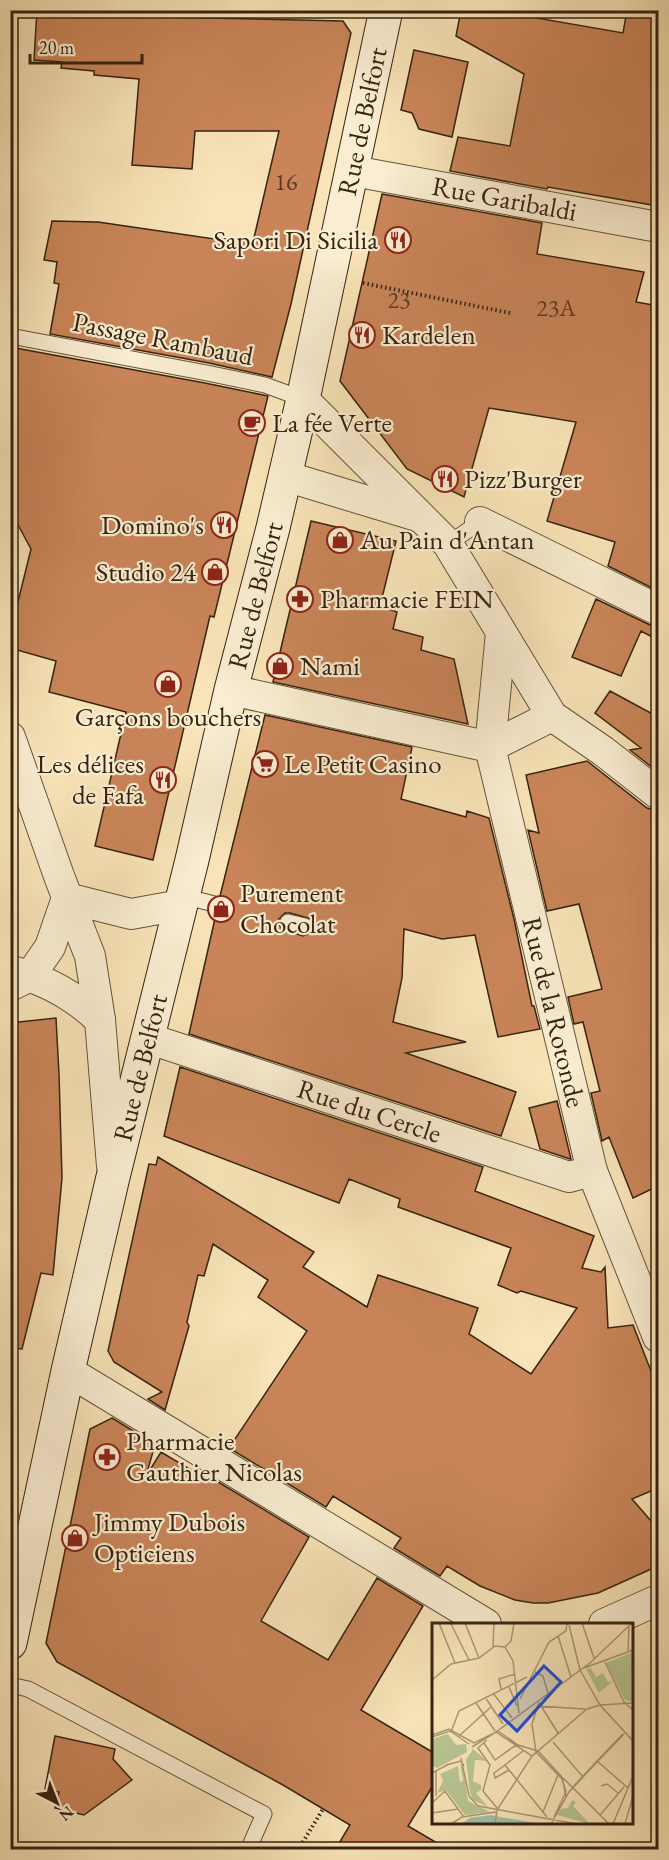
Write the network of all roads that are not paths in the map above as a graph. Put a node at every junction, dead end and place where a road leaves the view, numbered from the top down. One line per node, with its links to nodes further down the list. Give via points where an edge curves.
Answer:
1 (386, 10): 2 (main road, Rue de Belfort)
2 (353, 171): 3 (street, Rue Garibaldi); 5 (main road, Rue de Belfort)
3 (658, 227)
4 (10, 336): 5 (lane, Passage Rambaud, via 265,385)
5 (303, 399): 6 (main road, Rue de Belfort); 7 (street)
6 (285, 476): 7 (street); 12 (main road, Rue de Belfort)
7 (422, 518): 9 (street)
8 (480, 522): 9 (lane); 10 (street)
9 (448, 544): 11 (street)
10 (658, 610)
11 (501, 633): 13 (street); 15 (street, Rue de la Rotonde)
12 (231, 690): 15 (street); 18 (main road, Rue de Belfort)
13 (552, 716): 15 (street); 16 (street)
14 (10, 737): 17 (street, Rue de Belfort)
15 (490, 747): 25 (street, Rue de la Rotonde)
16 (658, 794)
17 (68, 898): 18 (street, via 131,914); 22 (street, via 50,947); 23 (street, Rue de Belfort, via 90,956)
18 (182, 901): 19 (lane); 24 (main road, Rue de Belfort)
19 (218, 905)
20 (288, 922): 21 (lane)
21 (305, 926)
22 (17, 978): 23 (street, via 76,999)
23 (100, 1020): 26 (street, Rue de Belfort)
24 (147, 1038): 25 (street, Rue du Cercle, via 569,1177); 26 (main road, Rue de Belfort)
25 (592, 1171): 27 (street, Rue de la Rotonde)
26 (113, 1177): 28 (main road, Rue de Belfort)
27 (658, 1337)
28 (68, 1371): 30 (street); 32 (main road, Rue de Belfort)
29 (658, 1600): 31 (street)
30 (484, 1623)
31 (606, 1623)
32 (10, 1643)
33 (10, 1685): 34 (lane, via 28,1689 264,1814)
34 (248, 1850)

